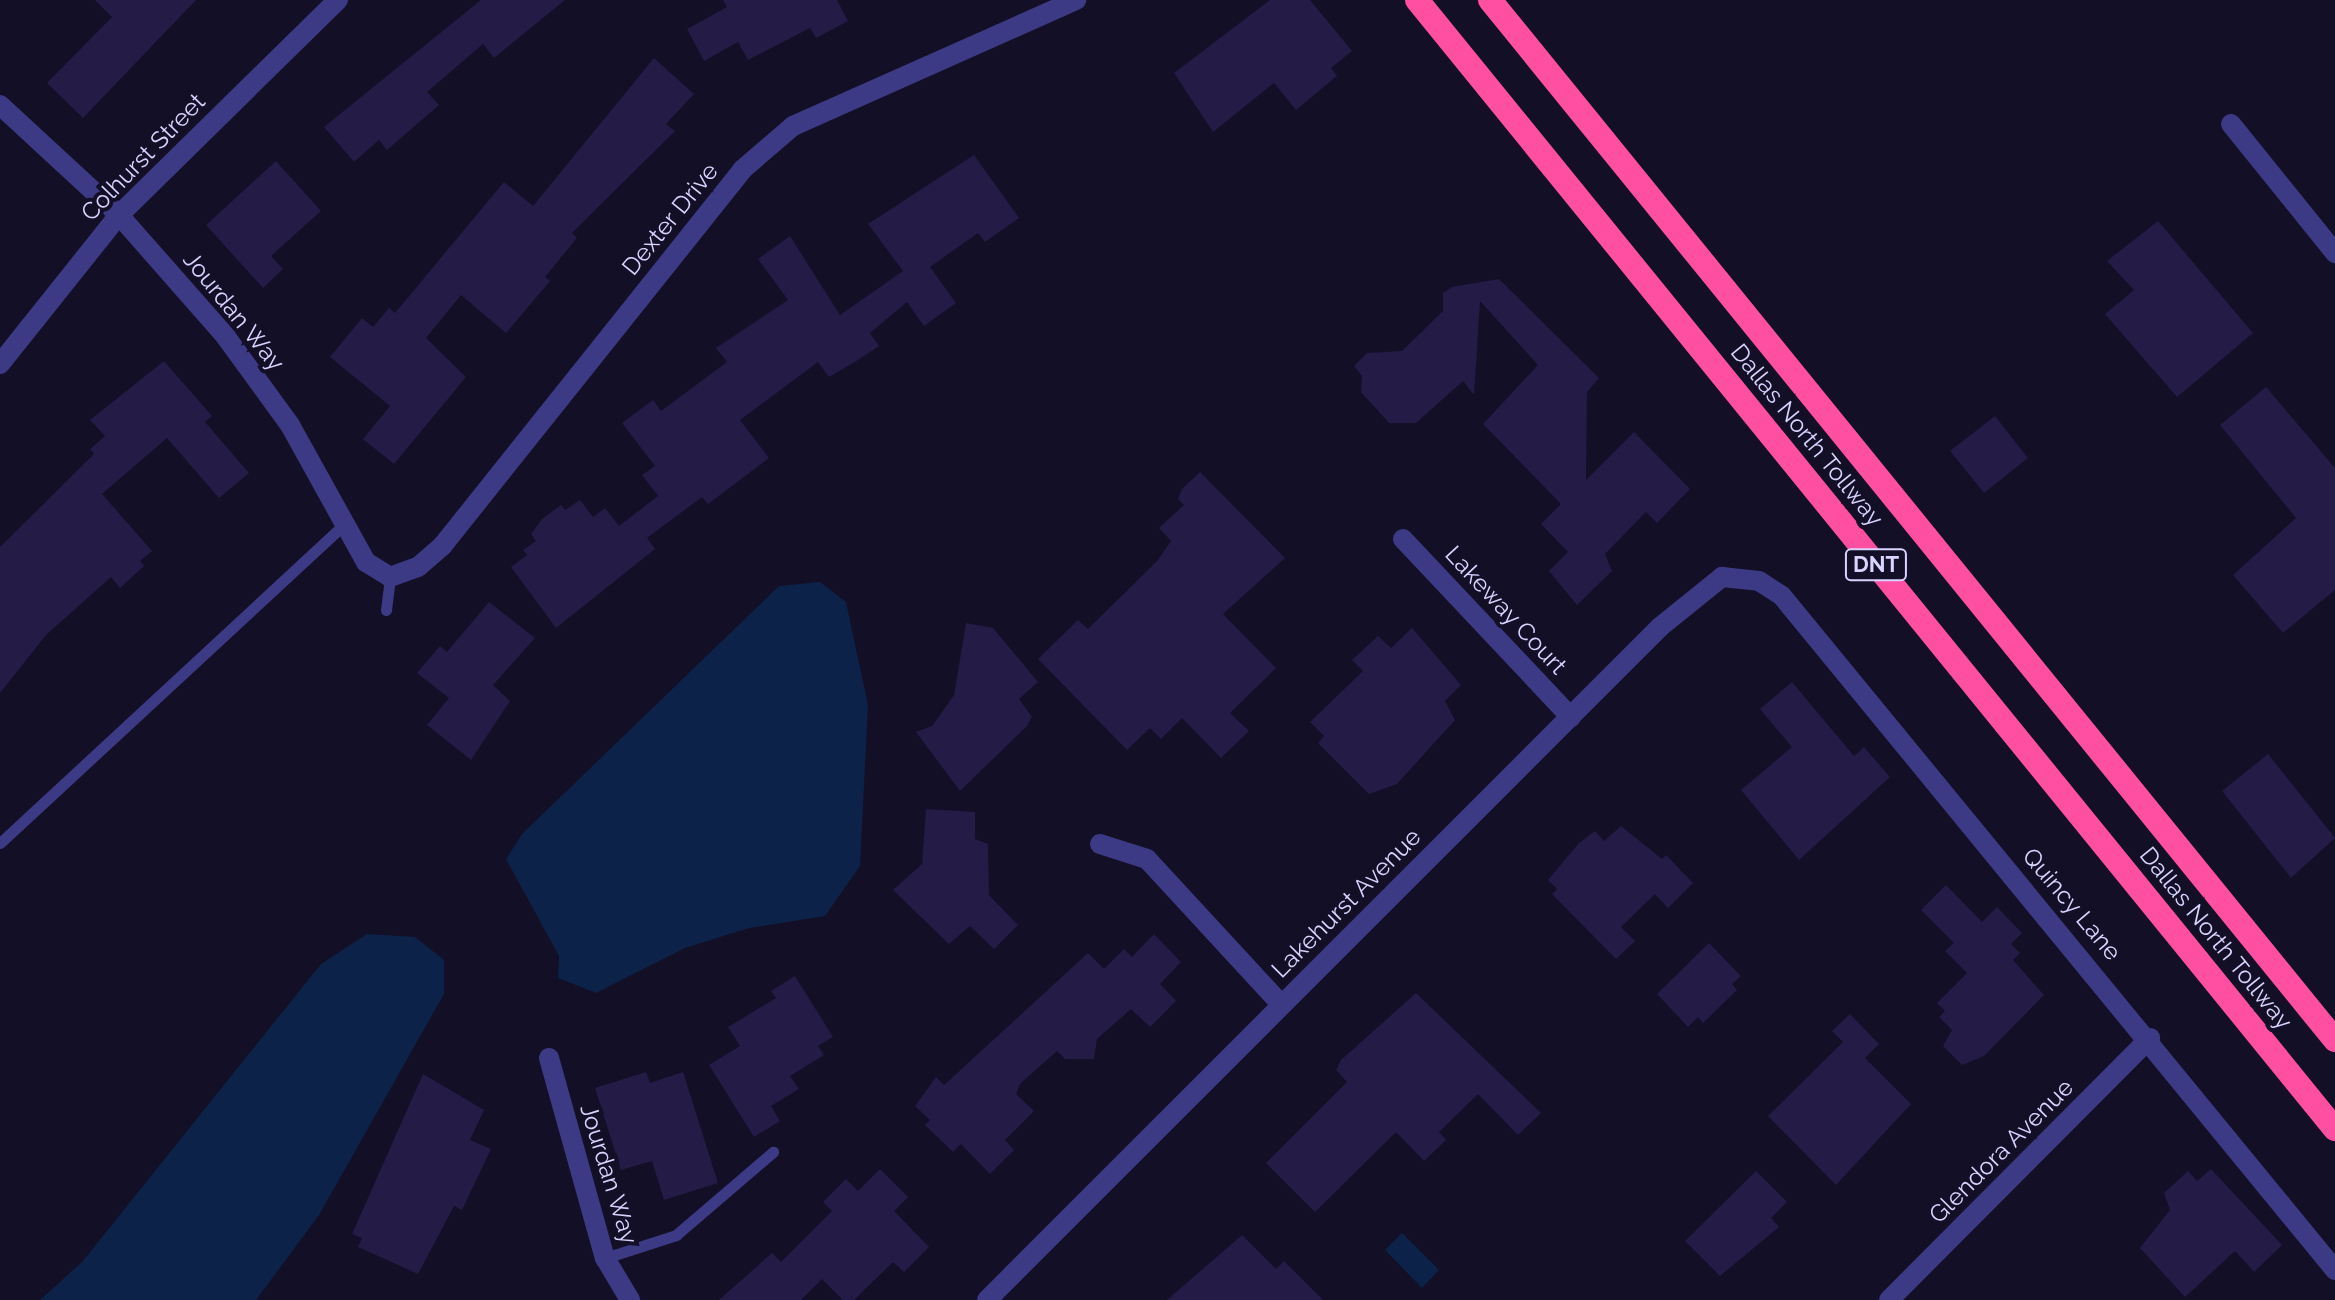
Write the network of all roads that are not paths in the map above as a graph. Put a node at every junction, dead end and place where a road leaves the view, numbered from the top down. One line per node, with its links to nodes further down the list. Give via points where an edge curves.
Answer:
1 (338, 0): 7 (street, Colhurst Street)
2 (1076, 0): 12 (street, Dexter Drive, via 793,126 743,169 443,545 418,567)
3 (1417, 0): 22 (highway, Dallas North Tollway / DNT)
4 (1490, 0): 20 (highway, Dallas North Tollway / DNT)
5 (0, 105): 7 (street, Jourdan Way)
6 (2231, 124): 8 (street)
7 (119, 215): 9 (street, Colhurst Street); 10 (street, Jourdan Way, via 226,337 290,425)
8 (2335, 253)
9 (0, 364)
10 (344, 524): 12 (street, Jourdan Way, via 366,562); 16 (lane)
11 (1403, 539): 15 (street, Lakeway Court)
12 (390, 577): 14 (lane)
13 (1759, 581): 15 (street, Lakehurst Avenue, via 1722,577 1660,627); 19 (street, Quincy Lane, via 1782,596)
14 (386, 610)
15 (1571, 717): 18 (street, Lakehurst Avenue)
16 (0, 843)
17 (1100, 844): 18 (street, via 1147,859)
18 (1281, 1004): 27 (street, Lakehurst Avenue)
19 (2150, 1038): 25 (street, Quincy Lane); 28 (street, Glendora Avenue)
20 (2335, 1040)
21 (549, 1058): 24 (street, Jourdan Way)
22 (2335, 1129)
23 (773, 1152): 24 (lane, via 676,1235)
24 (605, 1258): 26 (street, Jourdan Way)
25 (2335, 1270)
26 (630, 1300)
27 (987, 1300)
28 (1889, 1300)

